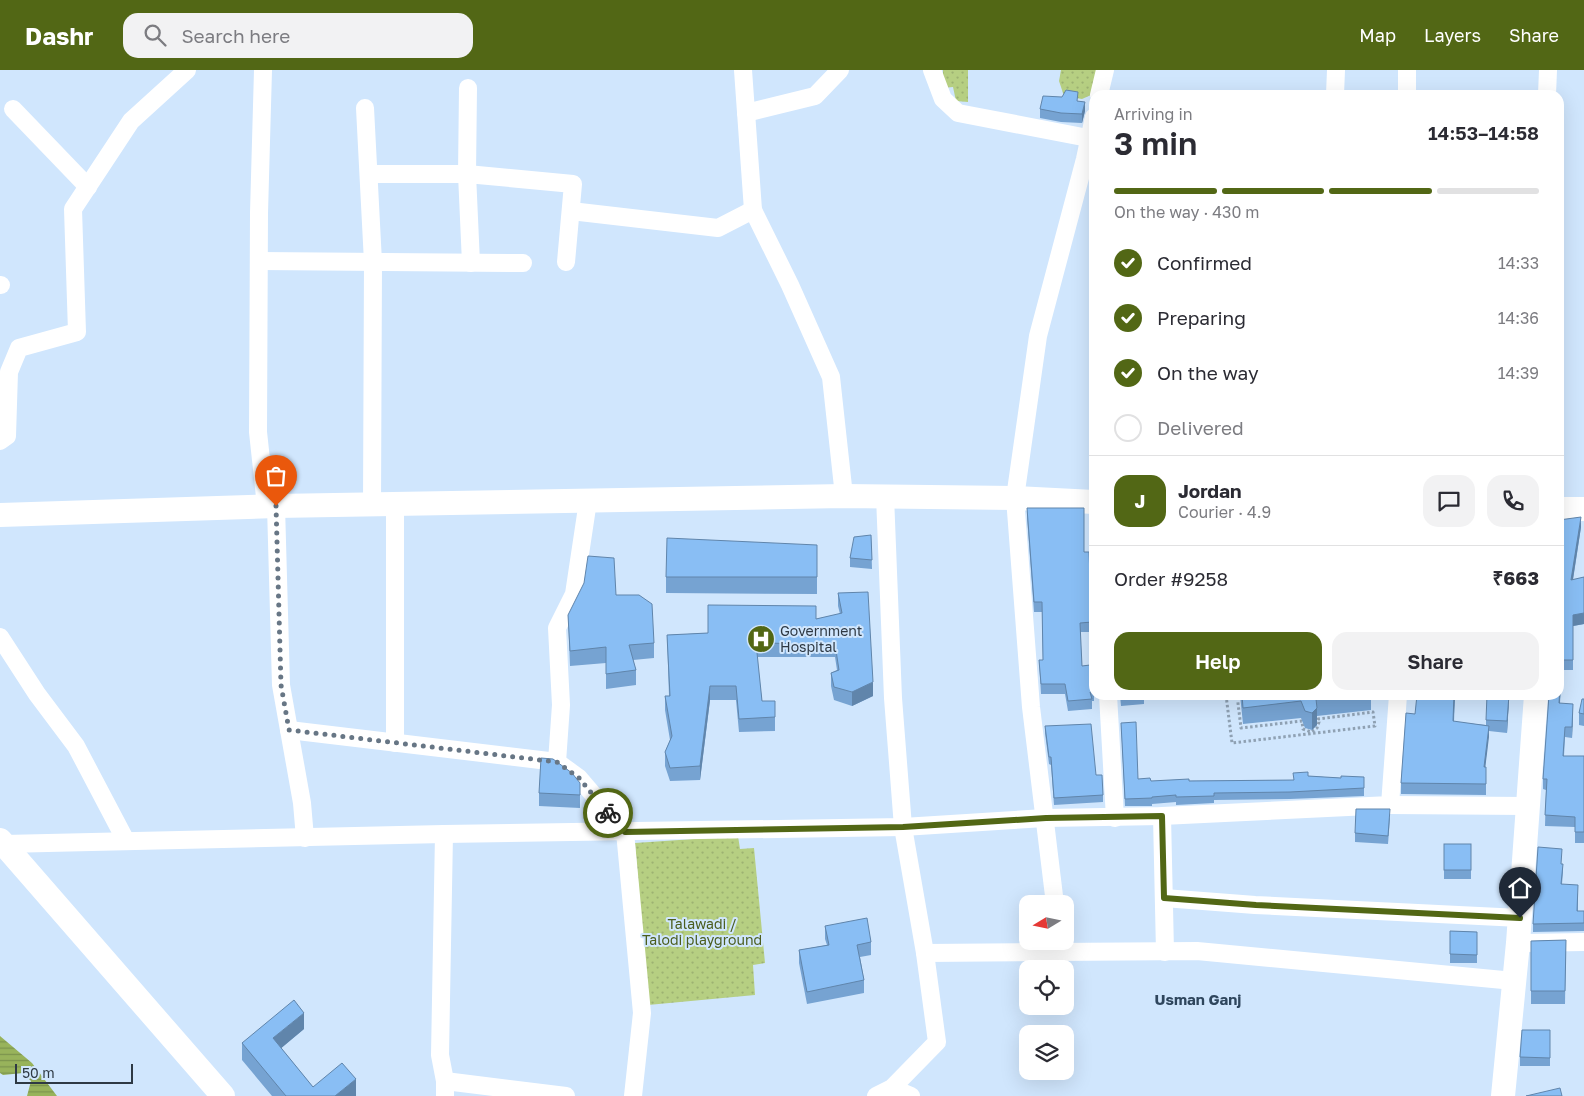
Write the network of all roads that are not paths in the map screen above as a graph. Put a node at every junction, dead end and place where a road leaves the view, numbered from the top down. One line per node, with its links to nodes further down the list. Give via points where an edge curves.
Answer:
1 (187, 70): 22 (street, via 131,121)
2 (263, 70): 25 (street)
3 (743, 70): 17 (street)
4 (840, 70): 17 (street, via 815,96)
5 (932, 70): 18 (street, via 943,99 958,113)
6 (1105, 70): 11 (street)
7 (1336, 70): 12 (street)
8 (1407, 70): 13 (street)
9 (1548, 70): 14 (street)
10 (468, 88): 21 (street)
11 (1100, 90)
12 (1335, 90)
13 (1407, 90)
14 (1547, 90)
15 (365, 108): 20 (street)
16 (14, 109): 22 (street)
17 (746, 113): 23 (street)
18 (1089, 124)
19 (1089, 139): 33 (street, via 1038,336)
20 (369, 174): 21 (street); 26 (street)
21 (467, 174): 24 (street, via 573,184); 28 (street)
22 (88, 187): 30 (street, via 74,209 77,332 19,348 9,372 7,436)
23 (753, 210): 24 (street, via 718,228); 31 (street, via 831,377)
24 (571, 211): 27 (street)
25 (259, 260): 26 (street); 37 (street, via 258,432)
26 (373, 262): 28 (street); 36 (street)
27 (566, 262)
28 (471, 263): 29 (street)
29 (523, 263)
30 (0, 441)
31 (844, 496): 32 (street); 34 (street)
32 (885, 496): 33 (street); 53 (street, via 893,698)
33 (1015, 498): 35 (street); 51 (street, via 1032,707)
34 (588, 501): 36 (street); 47 (street, via 574,594 557,628 561,705)
35 (1089, 502)
36 (384, 504): 37 (street); 46 (street)
37 (271, 506): 40 (street); 45 (street, via 281,685)
38 (1564, 509): 39 (street)
39 (1584, 509)
40 (0, 515)
41 (0, 637): 57 (street, via 76,746)
42 (1108, 700): 52 (street)
43 (1398, 700): 48 (street)
44 (1536, 700): 49 (street)
45 (289, 730): 46 (street); 56 (street)
46 (395, 742): 47 (street)
47 (557, 762): 54 (street, via 579,778)
48 (1390, 805): 49 (street); 50 (street)
49 (1528, 806): 61 (street)
50 (1162, 816): 52 (street); 60 (street)
51 (1046, 818): 52 (street); 53 (street); 59 (street)
52 (1115, 818)
53 (903, 827): 54 (street); 67 (street)
54 (625, 832): 55 (street); 73 (street, via 642,1013)
55 (444, 834): 56 (street); 69 (street, via 440,1055)
56 (306, 838): 57 (street)
57 (126, 841): 58 (street)
58 (2, 842): 71 (street)
59 (1053, 895)
60 (1164, 898): 61 (street); 66 (street)
61 (1520, 918): 63 (street)
62 (1584, 942): 63 (street)
63 (1518, 943): 68 (street)
64 (1074, 948): 66 (street)
65 (1019, 949): 67 (street)
66 (1165, 952): 68 (street, via 1197,952)
67 (925, 953): 70 (street, via 937,1042)
68 (1514, 981): 75 (street)
69 (445, 1088): 72 (street)
70 (880, 1094): 74 (street)
71 (223, 1096)
72 (566, 1096)
73 (633, 1096)
74 (911, 1096)
75 (1503, 1096)

